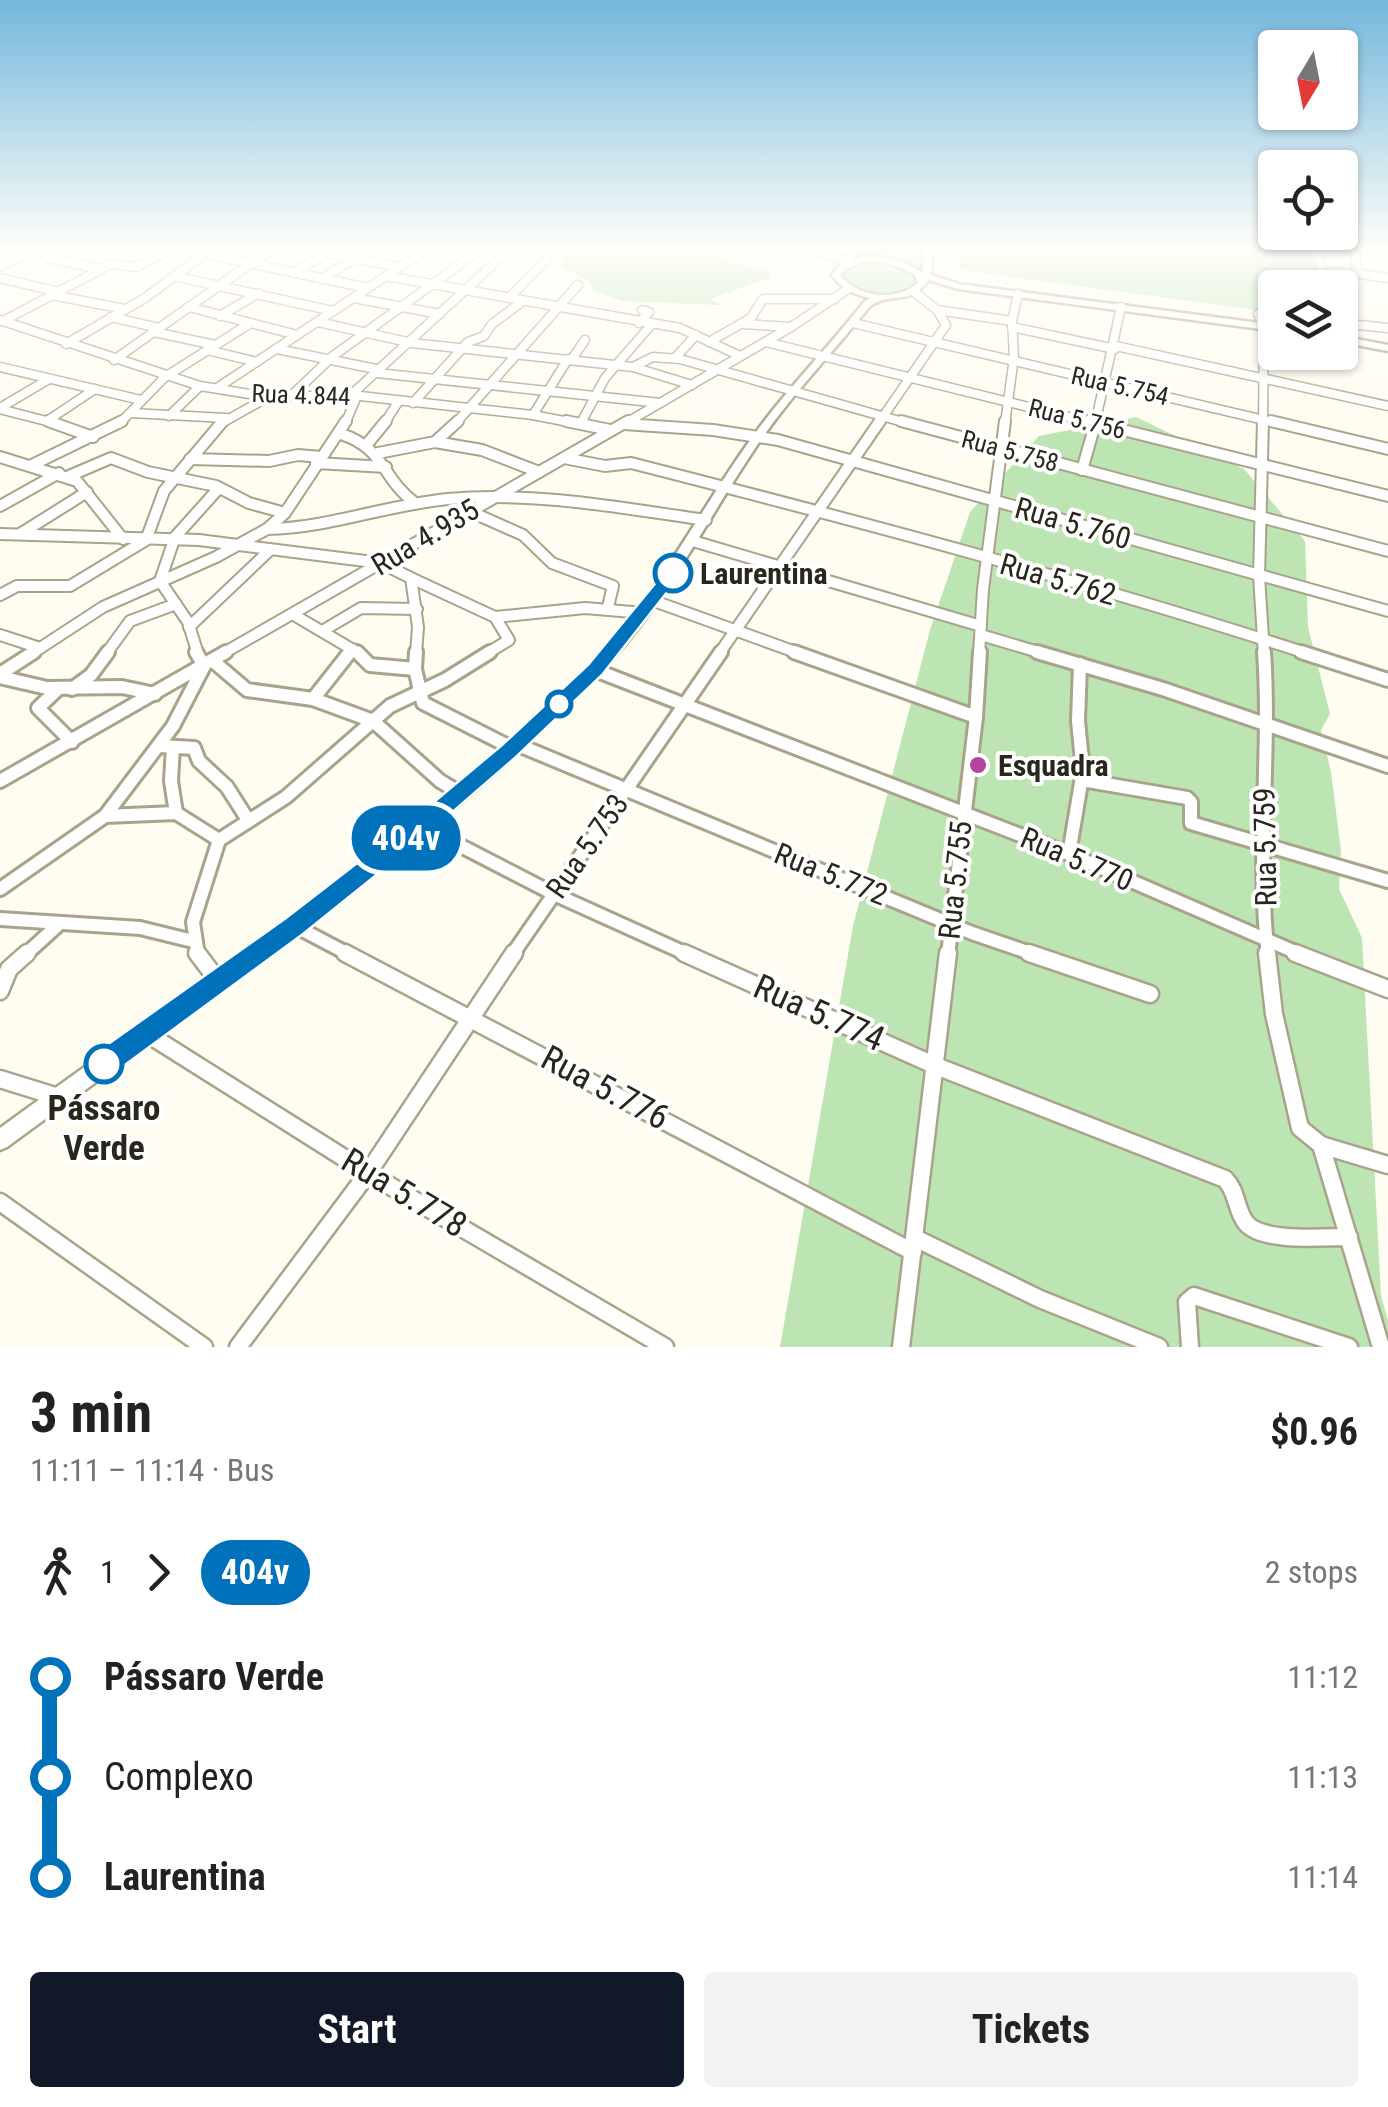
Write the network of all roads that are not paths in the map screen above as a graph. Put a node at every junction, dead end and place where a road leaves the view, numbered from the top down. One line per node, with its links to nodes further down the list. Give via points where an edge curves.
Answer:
1 (123, 310): 24 (street)
2 (185, 310): 38 (street)
3 (199, 310): 23 (street)
4 (230, 310): 23 (street)
5 (329, 310): 21 (street)
6 (399, 310): 39 (street)
7 (414, 310): 22 (street)
8 (444, 310): 22 (street)
9 (512, 310): 53 (street)
10 (556, 310): 54 (street)
11 (562, 310): 28 (street)
12 (642, 310): 28 (street, via 649,312)
13 (757, 310): 31 (street)
14 (819, 310): 36 (street, Rua 4.935)
15 (854, 310): 35 (main road)
16 (938, 310): 32 (street); 45 (street, via 946,325)
17 (1015, 310): 32 (street, Rua 5.755)
18 (1121, 310): 51 (street)
19 (1139, 310): 29 (main road)
20 (1156, 310): 27 (main road)
21 (334, 311): 26 (street)
22 (440, 314): 47 (street)
23 (220, 316): 30 (street)
24 (111, 317): 38 (street); 48 (street)
25 (1, 321): 48 (street, Rua 4.844)
26 (318, 322): 39 (street); 41 (street)
27 (1258, 322)
28 (639, 323): 33 (street)
29 (1258, 323)
30 (249, 324): 41 (street); 49 (street)
31 (742, 324): 36 (street); 43 (street)
32 (1012, 324): 51 (street); 60 (street, Rua 5.755)
33 (651, 325): 40 (street); 63 (street)
34 (1358, 325): 37 (street)
35 (849, 327): 45 (street, Rua 5.754); 56 (main road)
36 (791, 328): 44 (street, Rua 4.935)
37 (1388, 328)
38 (156, 330): 49 (street); 59 (street)
39 (367, 334): 47 (street); 62 (street)
40 (696, 335): 43 (street); 57 (street)
41 (298, 336): 52 (street)
42 (586, 340): 58 (street)
43 (709, 342): 55 (street)
44 (766, 342): 55 (street, Rua 4.935); 56 (street, Rua 5.756)
45 (934, 342): 60 (street, Rua 5.754); 71 (street, Rua 5.753)
46 (1358, 342): 50 (main road)
47 (412, 343): 53 (street); 68 (street)
48 (66, 344): 59 (street, Rua 4.844)
49 (211, 347): 61 (street); 69 (street)
50 (1388, 347)
51 (1115, 348): 73 (street); 74 (street)
52 (277, 349): 61 (street); 62 (street)
53 (460, 350): 54 (street); 72 (street)
54 (517, 355): 58 (street); 75 (street)
55 (740, 356): 66 (street, Rua 4.935)
56 (824, 356): 71 (street, Rua 5.756); 81 (main road)
57 (675, 358): 65 (street, Rua 5.758, via 647,358); 66 (street, Rua 5.758)
58 (570, 359): 63 (street); 80 (street)
59 (114, 360): 69 (street, Rua 4.844)
60 (1013, 361): 74 (street, Rua 5.754); 88 (street, Rua 5.755)
61 (258, 362): 78 (street)
62 (327, 362): 68 (street); 84 (street)
63 (617, 364): 65 (street); 82 (street)
64 (0, 366): 70 (street)
65 (634, 367): 76 (street)
66 (716, 370): 76 (street, Rua 4.935); 81 (street, Rua 5.758)
67 (1265, 370): 73 (street, Rua 5.759)
68 (379, 371): 72 (street); 83 (street)
69 (165, 377): 77 (street, Rua 4.844); 86 (street)
70 (49, 378): 79 (street); 92 (street)
71 (911, 378): 88 (street, Rua 5.756); 98 (street, Rua 5.753)
72 (436, 379): 75 (street); 89 (street)
73 (1264, 379): 91 (street); 100 (street, Rua 5.759)
74 (1107, 383): 100 (street, Rua 5.754); 103 (street)
75 (494, 384): 80 (street); 93 (street)
76 (692, 385): 90 (street, Rua 4.935)
77 (200, 386): 78 (street, Rua 4.844); 96 (street)
78 (216, 388): 85 (street, Rua 4.844)
79 (95, 389): 86 (street); 99 (street)
80 (548, 390): 82 (street); 95 (street)
81 (794, 392): 98 (street, Rua 5.758); 106 (main road)
82 (595, 394): 90 (street); 101 (street)
83 (354, 395): 84 (street, Rua 4.844); 87 (street, Rua 4.844); 105 (street)
84 (291, 396): 85 (street, Rua 4.844)
85 (268, 397): 97 (street)
86 (141, 400): 94 (street)
87 (398, 402): 89 (street, Rua 4.844); 109 (street)
88 (1008, 402): 103 (street, Rua 5.756); 110 (street, Rua 5.755)
89 (413, 403): 93 (street, Rua 4.844)
90 (660, 404): 102 (street, Rua 4.935)
91 (1388, 406)
92 (0, 408): 99 (street)
93 (470, 411): 95 (street, Rua 4.844); 108 (street)
94 (130, 413): 96 (street); 107 (street)
95 (533, 415): 101 (street, Rua 4.844)
96 (170, 416): 97 (street)
97 (226, 418): 115 (street)
98 (884, 418): 110 (street, Rua 5.758); 117 (street, Rua 5.753)
99 (47, 420): 107 (street)
100 (1264, 420): 111 (street, Rua 5.754); 118 (street, Rua 5.759)
101 (580, 424): 104 (street, Rua 4.844)
102 (624, 424): 104 (street, Rua 4.935); 106 (street, Rua 5.760)
103 (1093, 424): 118 (street, Rua 5.756); 121 (street)
104 (610, 430): 114 (street, Rua 4.935)
105 (341, 434): 109 (street); 116 (street)
106 (757, 437): 117 (street, Rua 5.760); 125 (main road)
107 (93, 438): 119 (street)
108 (436, 442): 112 (street); 122 (street, via 482,450)
109 (368, 443): 112 (street)
110 (1001, 449): 121 (street, Rua 5.758); 130 (street, Rua 5.755)
111 (1388, 449)
112 (378, 453): 120 (street)
113 (0, 457): 119 (street)
114 (563, 458): 122 (street, Rua 4.935); 125 (street, Rua 5.762, via 631,464)
115 (190, 459): 116 (street, via 269,461 298,454); 124 (street)
116 (318, 460): 120 (street); 135 (street)
117 (854, 461): 130 (street, Rua 5.760); 134 (street, Rua 5.753)
118 (1262, 464): 128 (street, Rua 5.756); 136 (street, Rua 5.759)
119 (30, 466): 123 (street)
120 (386, 467): 131 (street)
121 (1082, 470): 136 (street, Rua 5.758)
122 (539, 472): 129 (street, Rua 4.935)
123 (64, 474): 124 (street, via 111,458); 127 (street); 132 (street)
124 (175, 477): 126 (street); 142 (street)
125 (726, 486): 134 (street, Rua 5.762); 137 (main road)
126 (220, 488): 135 (street); 143 (street)
127 (87, 492): 140 (street); 141 (street)
128 (1388, 496)
129 (488, 500): 131 (street); 133 (street, Rua 4.935); 137 (street)
130 (995, 500): 148 (street, Rua 5.755); 151 (street, Rua 5.760)
131 (416, 503): 138 (street)
132 (0, 506)
133 (469, 511): 149 (street, Rua 4.935); 156 (street, via 522,535 552,563 614,586)
134 (818, 511): 148 (street, Rua 5.762); 150 (street, Rua 5.753)
135 (285, 513): 138 (street)
136 (1261, 518): 147 (street, Rua 5.758); 151 (street, Rua 5.759)
137 (706, 520): 144 (main road)
138 (267, 529): 145 (street)
139 (0, 534): 140 (street)
140 (20, 534): 141 (street)
141 (123, 539): 142 (street)
142 (146, 540): 143 (street); 154 (street, via 70,586 17,586)
143 (175, 540): 145 (street); 153 (street)
144 (693, 542): 150 (street); 157 (main road)
145 (238, 546): 146 (street); 153 (street)
146 (270, 550): 149 (street); 162 (street)
147 (1388, 551)
148 (989, 559): 165 (street, Rua 5.755); 167 (street, Rua 5.762)
149 (381, 563): 152 (street); 160 (street, Rua 4.935)
150 (779, 566): 163 (street, Rua 5.753); 165 (street)
151 (1259, 576): 159 (street, Rua 5.760); 167 (street, Rua 5.759)
152 (411, 578): 158 (street); 161 (street)
153 (160, 581): 155 (street); 168 (street)
154 (0, 595)
155 (176, 604): 162 (street); 176 (street, via 130,622 91,675)
156 (608, 607): 157 (street); 161 (street)
157 (649, 607): 163 (street); 173 (main road)
158 (417, 609): 164 (street, via 361,608); 172 (street)
159 (1388, 611)
160 (294, 615): 164 (street); 170 (street, Rua 4.935)
161 (495, 617): 177 (street, via 507,642)
162 (189, 626): 170 (street, via 192,644)
163 (738, 628): 180 (street, Rua 5.753); 181 (street)
164 (324, 630): 169 (street)
165 (981, 630): 171 (street); 181 (street, Rua 5.755)
166 (0, 635): 168 (street)
167 (1262, 638): 175 (street, Rua 5.762); 183 (street, Rua 5.759)
168 (40, 648): 174 (street)
169 (352, 649): 172 (street, via 370,666); 179 (street)
170 (208, 663): 178 (street, Rua 4.935); 179 (street, via 247,690); 185 (street)
171 (1080, 664): 183 (street); 188 (street)
172 (415, 670): 177 (street)
173 (595, 670): 180 (street, Rua 5.770); 186 (main road)
174 (0, 675): 176 (street)
175 (1388, 680)
176 (65, 689): 178 (street); 184 (street, via 38,708)
177 (420, 691): 182 (street); 186 (street, Rua 5.772, via 435,711)
178 (155, 694): 184 (street, Rua 4.935)
179 (313, 699): 182 (street)
180 (686, 704): 190 (street, Rua 5.753); 192 (street, Rua 5.770)
181 (976, 717): 192 (street, Rua 5.755)
182 (373, 721): 191 (street); 195 (street, via 286,798)
183 (1270, 725): 187 (street); 198 (street, Rua 5.759)
184 (72, 742): 189 (street, Rua 4.935)
185 (166, 746): 193 (street); 194 (street); 195 (street, via 194,748)
186 (514, 746): 190 (street, Rua 5.772); 191 (main road)
187 (1388, 766)
188 (1082, 780): 198 (street, via 1186,798 1190,822); 199 (street)
189 (0, 782)
190 (626, 791): 202 (street, Rua 5.753); 204 (street, Rua 5.772)
191 (460, 793): 196 (main road)
192 (962, 812): 199 (street, Rua 5.770); 204 (street, Rua 5.755)
193 (176, 813): 194 (street); 197 (street)
194 (105, 816): 201 (street)
195 (248, 820): 197 (street)
196 (422, 826): 202 (street, Rua 5.774); 206 (main road)
197 (219, 840): 207 (street, via 198,900)
198 (1265, 846): 200 (street); 208 (street, Rua 5.759)
199 (1069, 854): 208 (street, Rua 5.770)
200 (1388, 881)
201 (0, 888)
202 (554, 894): 213 (street, Rua 5.753); 215 (street, Rua 5.774)
203 (0, 920): 205 (street)
204 (949, 921): 212 (street, Rua 5.772); 215 (street, Rua 5.755)
205 (57, 926): 207 (street, via 140,928); 211 (street, via 9,969)
206 (294, 926): 209 (main road); 213 (street, Rua 5.776)
207 (193, 941): 209 (street)
208 (1266, 941): 210 (street, Rua 5.770); 219 (street, Rua 5.759, via 1274,1014 1300,1128)
209 (220, 982): 214 (main road)
210 (1388, 989)
211 (0, 992)
212 (1150, 994)
213 (470, 1016): 221 (street, Rua 5.753); 224 (street, Rua 5.776)
214 (146, 1033): 217 (main road); 221 (street, Rua 5.778)
215 (936, 1066): 223 (street, Rua 5.774, via 1225,1179 1236,1188 1242,1219 1256,1232); 224 (street, Rua 5.755)
216 (0, 1079): 217 (street)
217 (58, 1097): 218 (main road)
218 (0, 1140)
219 (1321, 1145): 220 (street); 223 (street, Rua 5.759)
220 (1388, 1165)
221 (368, 1173): 226 (street, Rua 5.753); 227 (street, Rua 5.778)
222 (0, 1202): 225 (street)
223 (1349, 1237): 232 (street, Rua 5.759)
224 (914, 1245): 228 (street, Rua 5.755); 229 (street, Rua 5.776)
225 (204, 1347)
226 (238, 1347)
227 (665, 1347)
228 (902, 1347)
229 (1159, 1347)
230 (1190, 1347): 231 (street, via 1187,1302 1194,1296)
231 (1349, 1347)
232 (1381, 1347)

